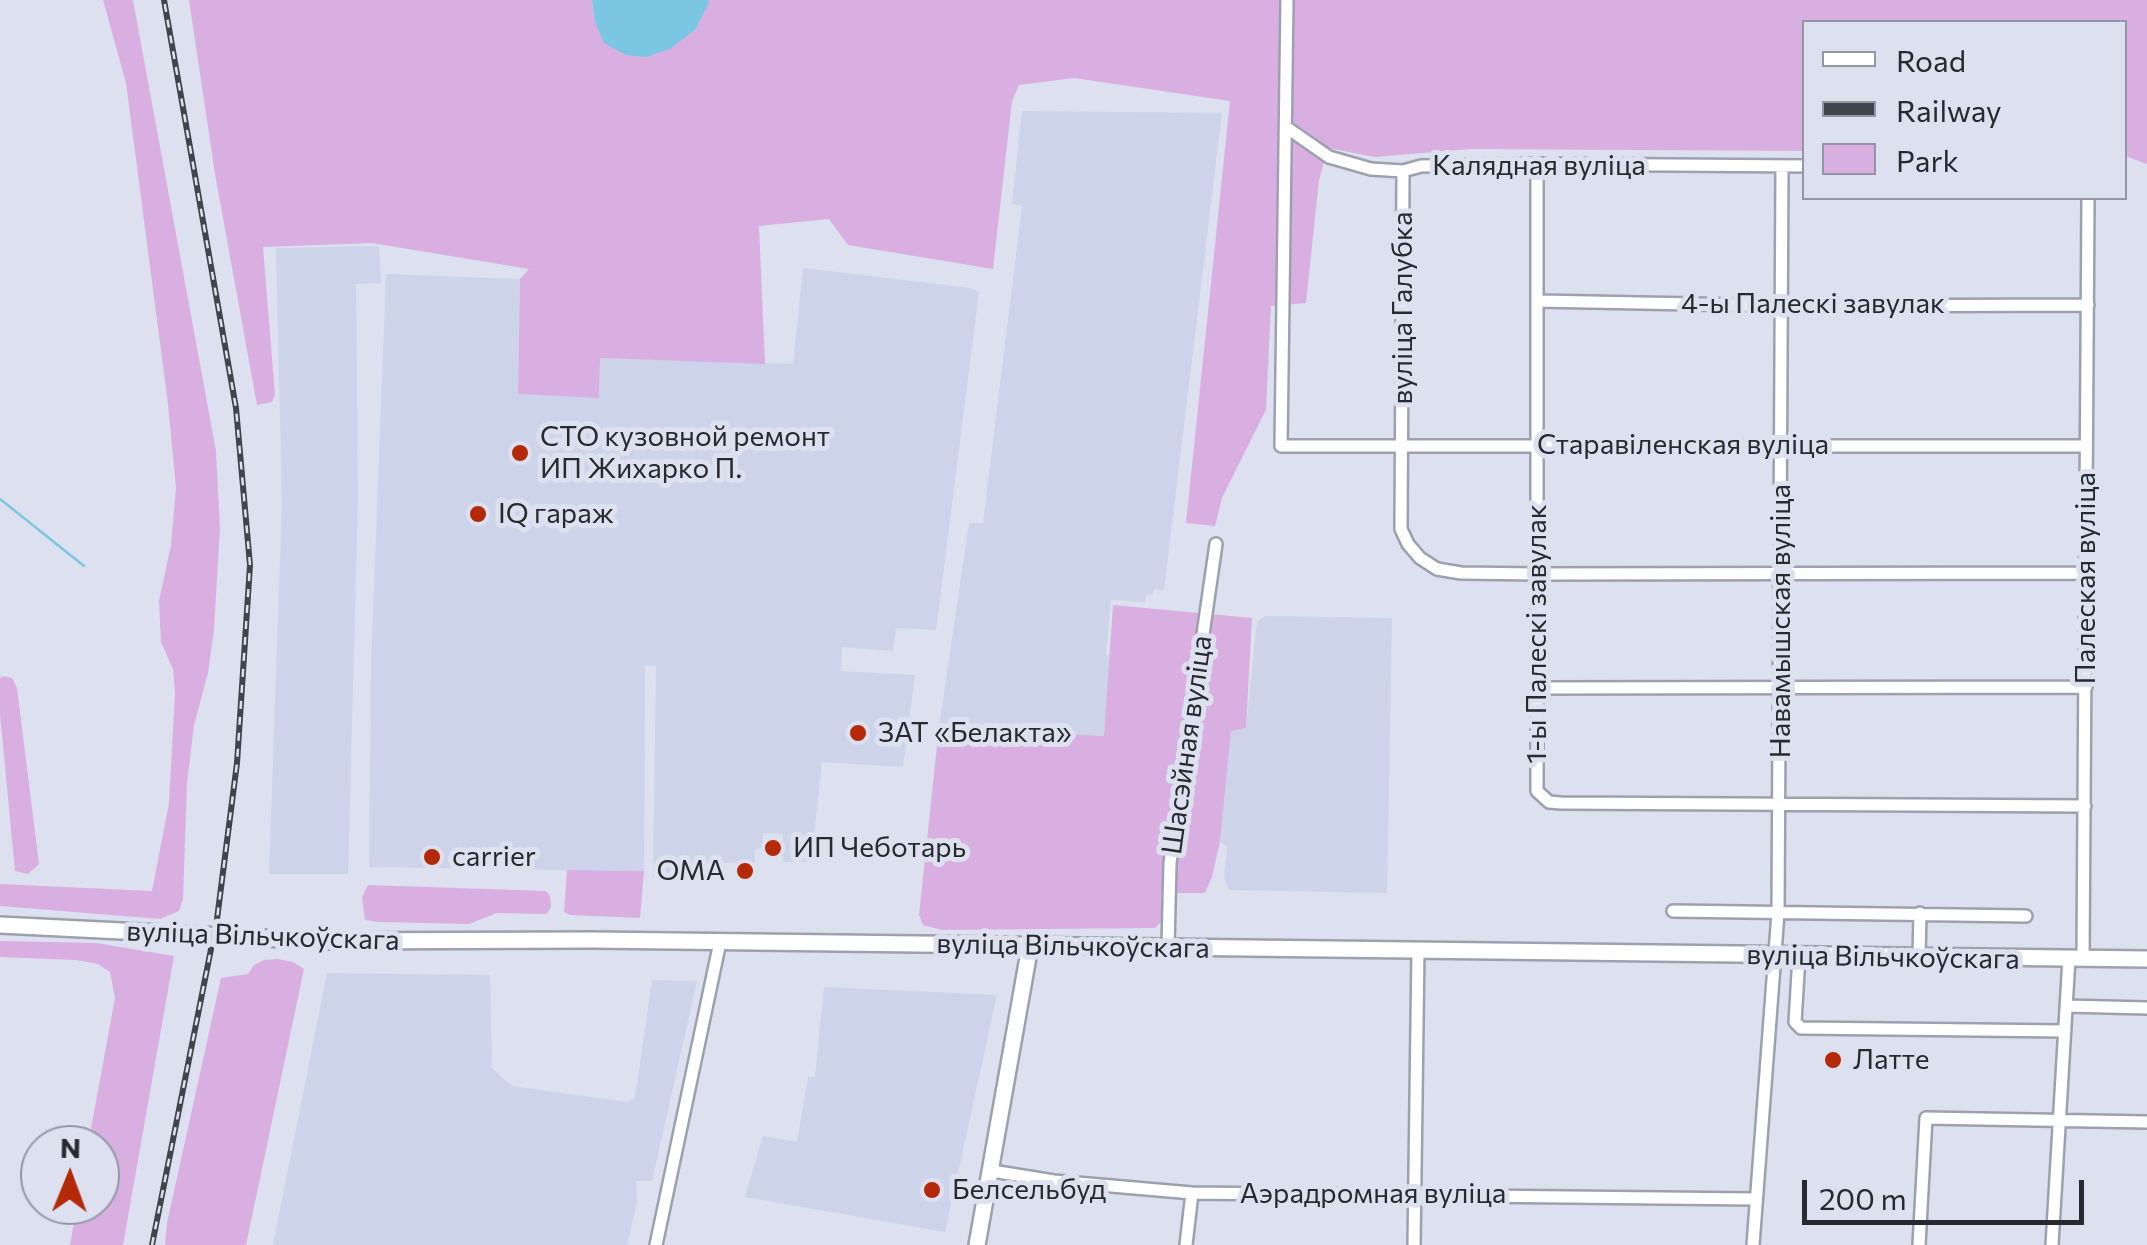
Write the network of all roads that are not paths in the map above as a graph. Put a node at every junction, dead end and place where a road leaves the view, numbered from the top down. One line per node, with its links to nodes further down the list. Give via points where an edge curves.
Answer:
1 (1287, 0): 2 (street)
2 (1286, 126): 6 (street, Калядная вуліца, via 1329,157); 11 (street, Старавіленская вуліца, via 1280,446)
3 (1537, 164): 4 (street, Калядная вуліца); 6 (street, Калядная вуліца); 8 (street, 1-ы Палескі завулак)
4 (1782, 166): 5 (street, Калядная вуліца); 10 (street, Навамышская вуліца)
5 (1802, 166)
6 (1403, 171): 11 (street, вуліца Галубка)
7 (2088, 200): 9 (street, Палеская вуліца)
8 (1538, 302): 10 (street, 4-ы Палескі завулак); 12 (street, 1-ы Палескі завулак)
9 (2088, 304): 10 (street, 4-ы Палескі завулак); 14 (street, Палеская вуліца)
10 (1782, 305): 13 (street, Навамышская вуліца)
11 (1404, 444): 12 (street, Старавіленская вуліца); 18 (street, вуліца Галубка, via 1402,529 1420,558 1462,573)
12 (1537, 444): 13 (street, Старавіленская вуліца); 18 (street, 1-ы Палескі завулак)
13 (1782, 445): 14 (street, Старавіленская вуліца); 16 (street, Навамышская вуліца)
14 (2086, 446): 17 (street, Палеская вуліца)
15 (1216, 544): 31 (street, Шасэйная вуліца, via 1170,863)
16 (1781, 571): 17 (street, вуліца Галубка); 18 (street, вуліца Галубка); 19 (street, Навамышская вуліца)
17 (2084, 572): 20 (street, Палеская вуліца)
18 (1538, 574): 21 (street, 1-ы Палескі завулак)
19 (1780, 687): 20 (street); 21 (street); 22 (street, Навамышская вуліца)
20 (2086, 687): 23 (street, Палеская вуліца)
21 (1538, 688): 22 (street, 1-ы Палескі завулак, via 1537,791 1549,802)
22 (1779, 804): 23 (street, 1-ы Палескі завулак); 25 (street, Навамышская вуліца)
23 (2086, 806): 36 (street, Палеская вуліца)
24 (1673, 911): 25 (street)
25 (1778, 913): 26 (street); 33 (street, Навамышская вуліца)
26 (1920, 914): 27 (street); 35 (street)
27 (2026, 916)
28 (0, 925): 29 (main road, вуліца Вільчкоўскага, via 323,941)
29 (720, 942): 30 (main road, вуліца Вільчкоўскага); 47 (street)
30 (1030, 946): 31 (main road, вуліца Вільчкоўскага); 43 (main road)
31 (1168, 947): 32 (main road, вуліца Вільчкоўскага)
32 (1418, 950): 33 (main road, вуліца Вільчкоўскага); 45 (street)
33 (1775, 956): 34 (main road, вуліца Вільчкоўскага); 46 (street, Навамышская вуліца)
34 (1799, 956): 35 (main road, вуліца Вільчкоўскага); 40 (street, via 1800,1028)
35 (1919, 956): 36 (main road, вуліца Вільчкоўскага)
36 (2076, 958): 37 (main road, вуліца Вільчкоўскага); 38 (street, Палеская вуліца)
37 (2147, 959)
38 (2066, 1006): 39 (street); 40 (street, Палеская вуліца)
39 (2147, 1008)
40 (2065, 1032): 41 (street, Палеская вуліца)
41 (2062, 1118): 42 (street); 52 (street, via 1926,1118); 53 (street, Палеская вуліца)
42 (2147, 1122)
43 (992, 1171): 44 (street, Аэрадромная вуліца); 48 (main road)
44 (1192, 1193): 45 (street, Аэрадромная вуліца); 49 (street)
45 (1416, 1193): 46 (street, Аэрадромная вуліца); 50 (street)
46 (1755, 1199): 51 (street, Навамышская вуліца)
47 (656, 1245)
48 (978, 1245)
49 (1186, 1245)
50 (1414, 1245)
51 (1753, 1245)
52 (1919, 1245)
53 (2052, 1245)

